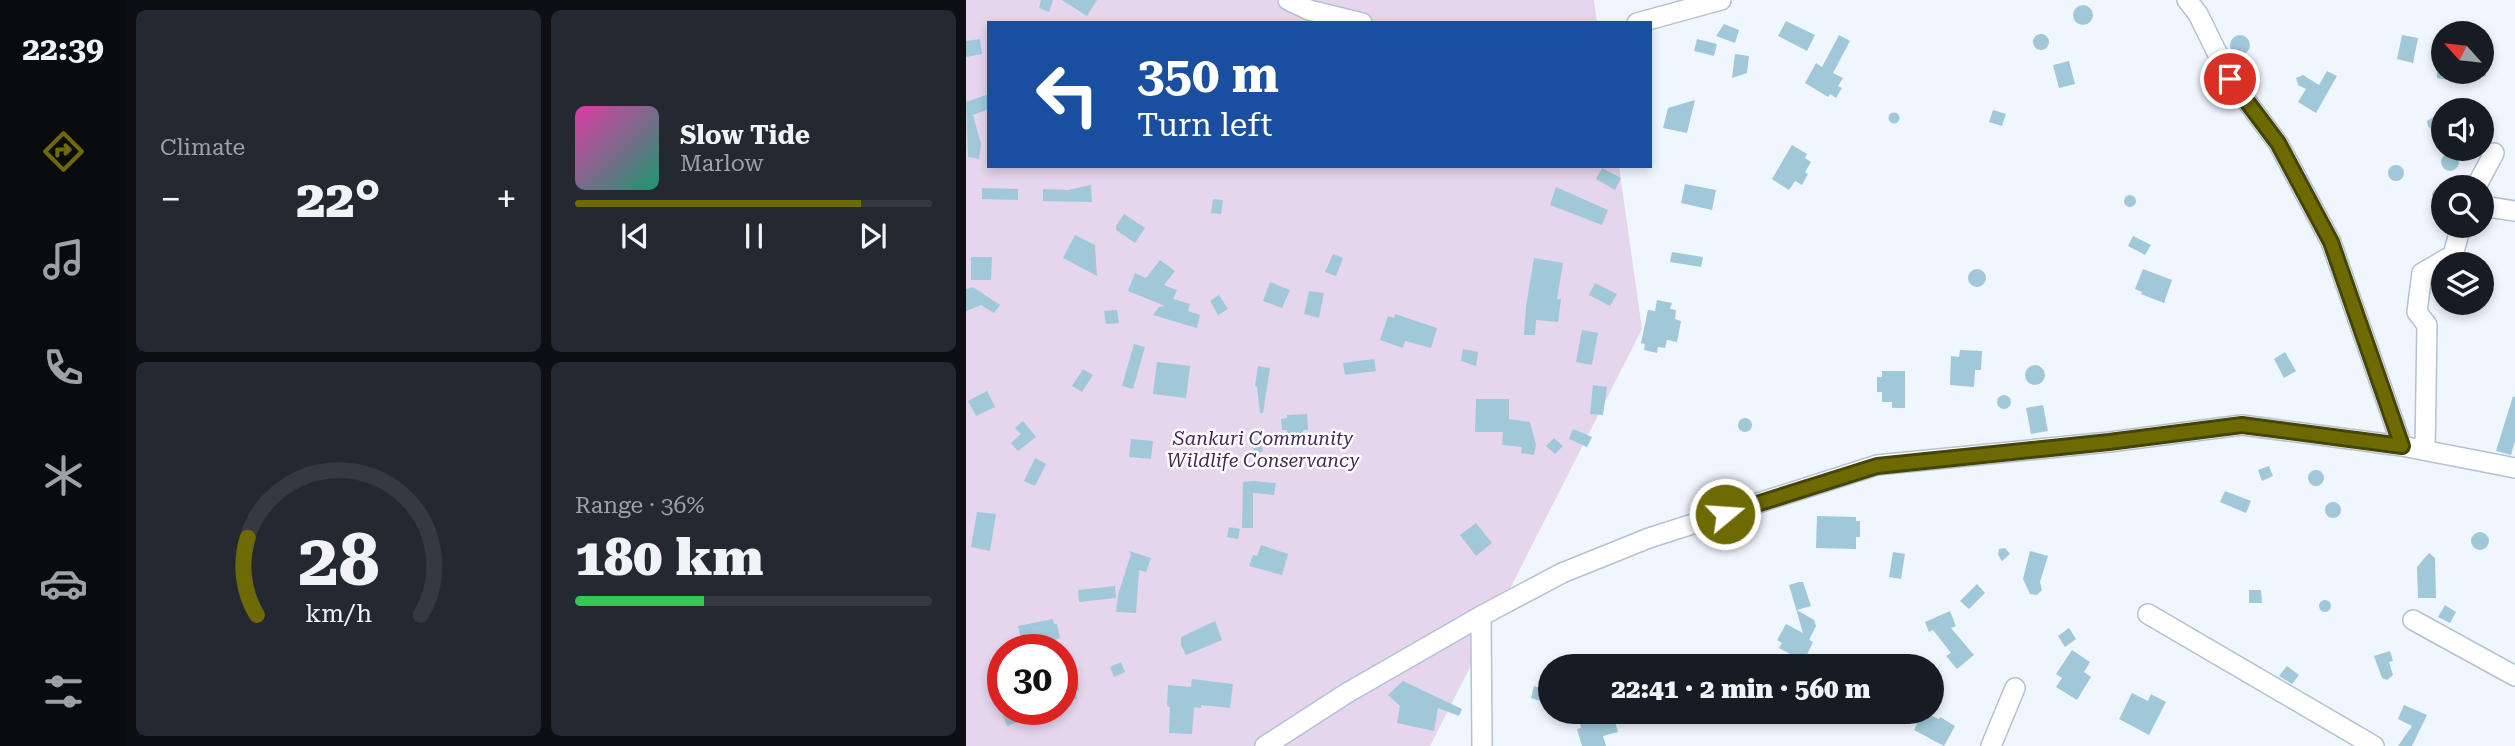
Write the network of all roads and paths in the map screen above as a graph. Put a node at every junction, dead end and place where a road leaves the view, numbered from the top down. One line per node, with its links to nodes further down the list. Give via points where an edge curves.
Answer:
1 (1288, 0): 4 (street)
2 (1721, 0): 5 (street)
3 (2187, 0): 9 (street, via 2230,79 2278,143 2331,242)
4 (1354, 21)
5 (1644, 21)
6 (2494, 208): 7 (street)
7 (2515, 211)
8 (2458, 238): 10 (street, via 2453,255 2422,273 2417,312 2427,325)
9 (2402, 446): 10 (street); 13 (street, via 2242,425 1877,466 1649,538 1562,573)
10 (2424, 450): 11 (street)
11 (2515, 468)
12 (2148, 614): 20 (street)
13 (1481, 615): 17 (street); 18 (street)
14 (2413, 620): 15 (street)
15 (2515, 676)
16 (2015, 688): 19 (street)
17 (1265, 746)
18 (1482, 746)
19 (1991, 746)
20 (2374, 746)

